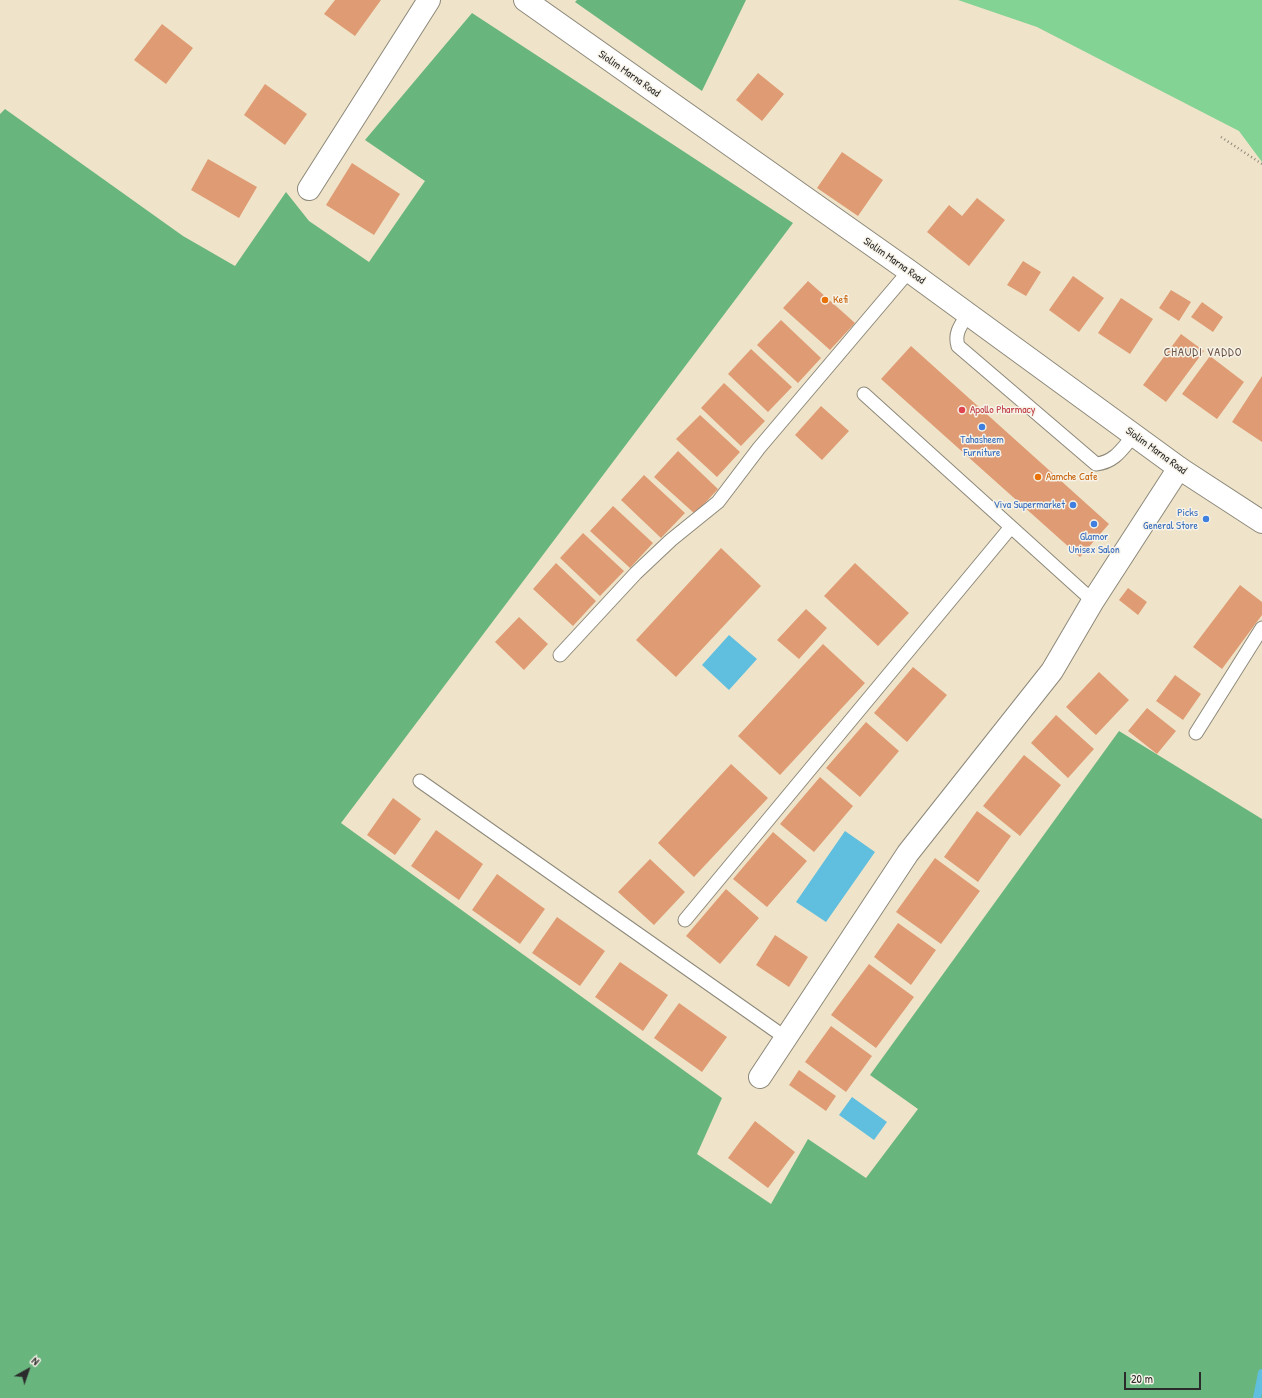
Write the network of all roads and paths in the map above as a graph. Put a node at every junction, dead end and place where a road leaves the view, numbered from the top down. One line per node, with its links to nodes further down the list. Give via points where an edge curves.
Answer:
1 (429, 0): 5 (street)
2 (525, 0): 6 (street, Siolim Marna Road)
3 (1221, 137): 4 (path)
4 (1262, 164)
5 (309, 189)
6 (909, 271): 7 (street, Siolim Marna Road); 15 (lane, via 759,448 718,502 636,573)
7 (968, 314): 9 (street, Siolim Marna Road); 9 (lane, via 957,331 958,346 1096,464 1107,463 1115,457)
8 (864, 394): 12 (lane)
9 (1134, 435): 10 (street, Siolim Marna Road)
10 (1179, 468): 11 (street, Siolim Marna Road); 13 (street)
11 (1262, 522)
12 (1011, 527): 13 (lane); 18 (lane)
13 (1093, 601): 19 (street, via 1052,671 908,853)
14 (1262, 628): 16 (lane)
15 (560, 655)
16 (1196, 733)
17 (420, 781): 19 (lane)
18 (685, 920)
19 (786, 1038): 20 (street)
20 (760, 1077)

